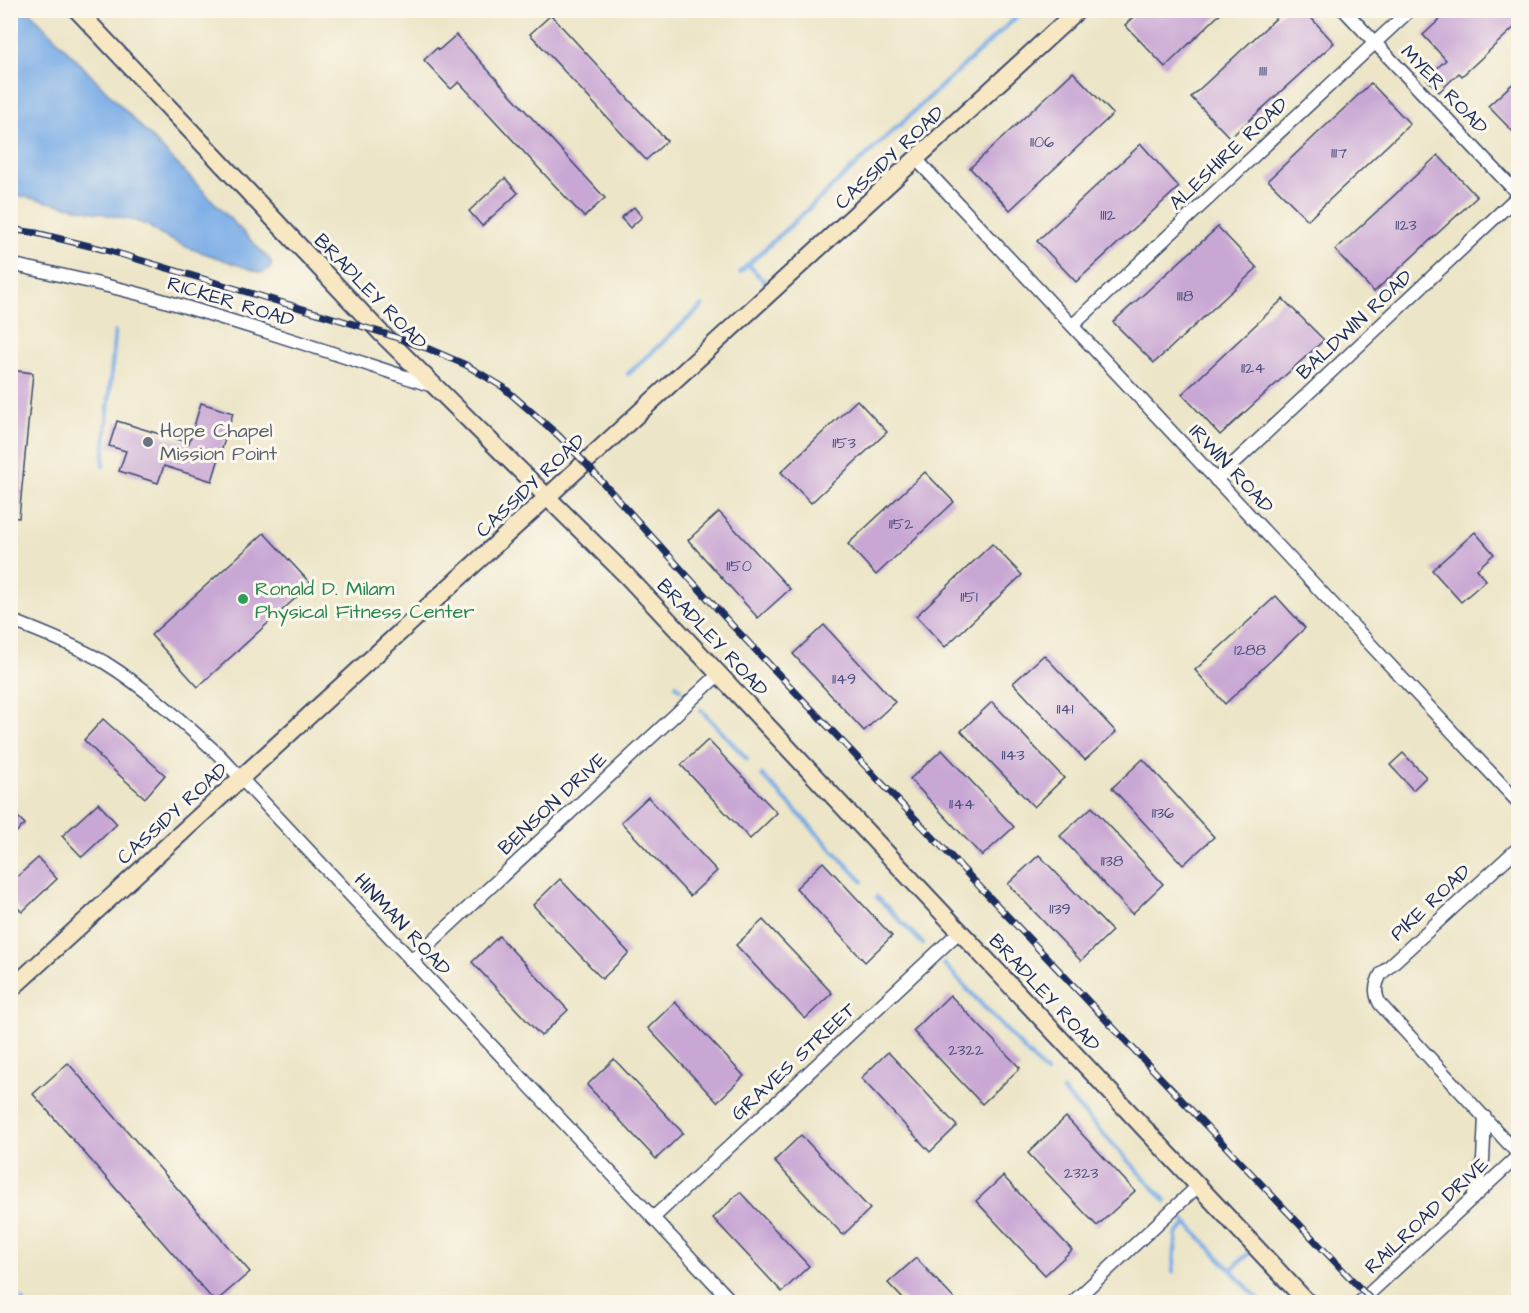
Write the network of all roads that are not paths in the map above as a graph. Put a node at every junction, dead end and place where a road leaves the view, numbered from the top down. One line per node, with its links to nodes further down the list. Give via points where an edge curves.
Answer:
1 (77, 10): 10 (street, BRADLEY ROAD)
2 (1078, 10): 6 (street, CASSIDY ROAD)
3 (1344, 10): 5 (street, MYER ROAD)
4 (1410, 10): 5 (street, ALESHIRE ROAD)
5 (1375, 43): 7 (street, MYER ROAD); 9 (street, ALESHIRE ROAD)
6 (917, 160): 9 (street, IRWIN ROAD); 12 (street, CASSIDY ROAD)
7 (1518, 195): 11 (street, BALDWIN ROAD)
8 (10, 264): 10 (street, RICKER ROAD, via 156,298)
9 (1072, 325): 11 (street, IRWIN ROAD)
10 (436, 387): 12 (street, BRADLEY ROAD)
11 (1216, 480): 16 (street, IRWIN ROAD)
12 (548, 498): 14 (street, BRADLEY ROAD); 15 (street, CASSIDY ROAD)
13 (10, 620): 15 (street, HINMAN ROAD, via 72,645 138,686 220,756)
14 (719, 674): 18 (street, BRADLEY ROAD); 19 (street, BENSON DRIVE)
15 (241, 780): 19 (street, HINMAN ROAD); 20 (street, CASSIDY ROAD)
16 (1518, 802)
17 (1518, 848): 21 (street, PIKE ROAD, via 1376,982 1380,1004)
18 (960, 932): 23 (street, BRADLEY ROAD); 25 (street, GRAVES STREET)
19 (411, 961): 25 (street, HINMAN ROAD)
20 (10, 990)
21 (1485, 1117): 22 (street); 24 (street, via 1483,1160)
22 (1518, 1155): 24 (street, RAILROAD DRIVE)
23 (1198, 1186): 27 (street); 28 (street, BRADLEY ROAD)
24 (1473, 1198): 29 (street, RAILROAD DRIVE)
25 (653, 1218): 26 (street, HINMAN ROAD)
26 (732, 1302)
27 (1073, 1302)
28 (1307, 1302)
29 (1360, 1302)

